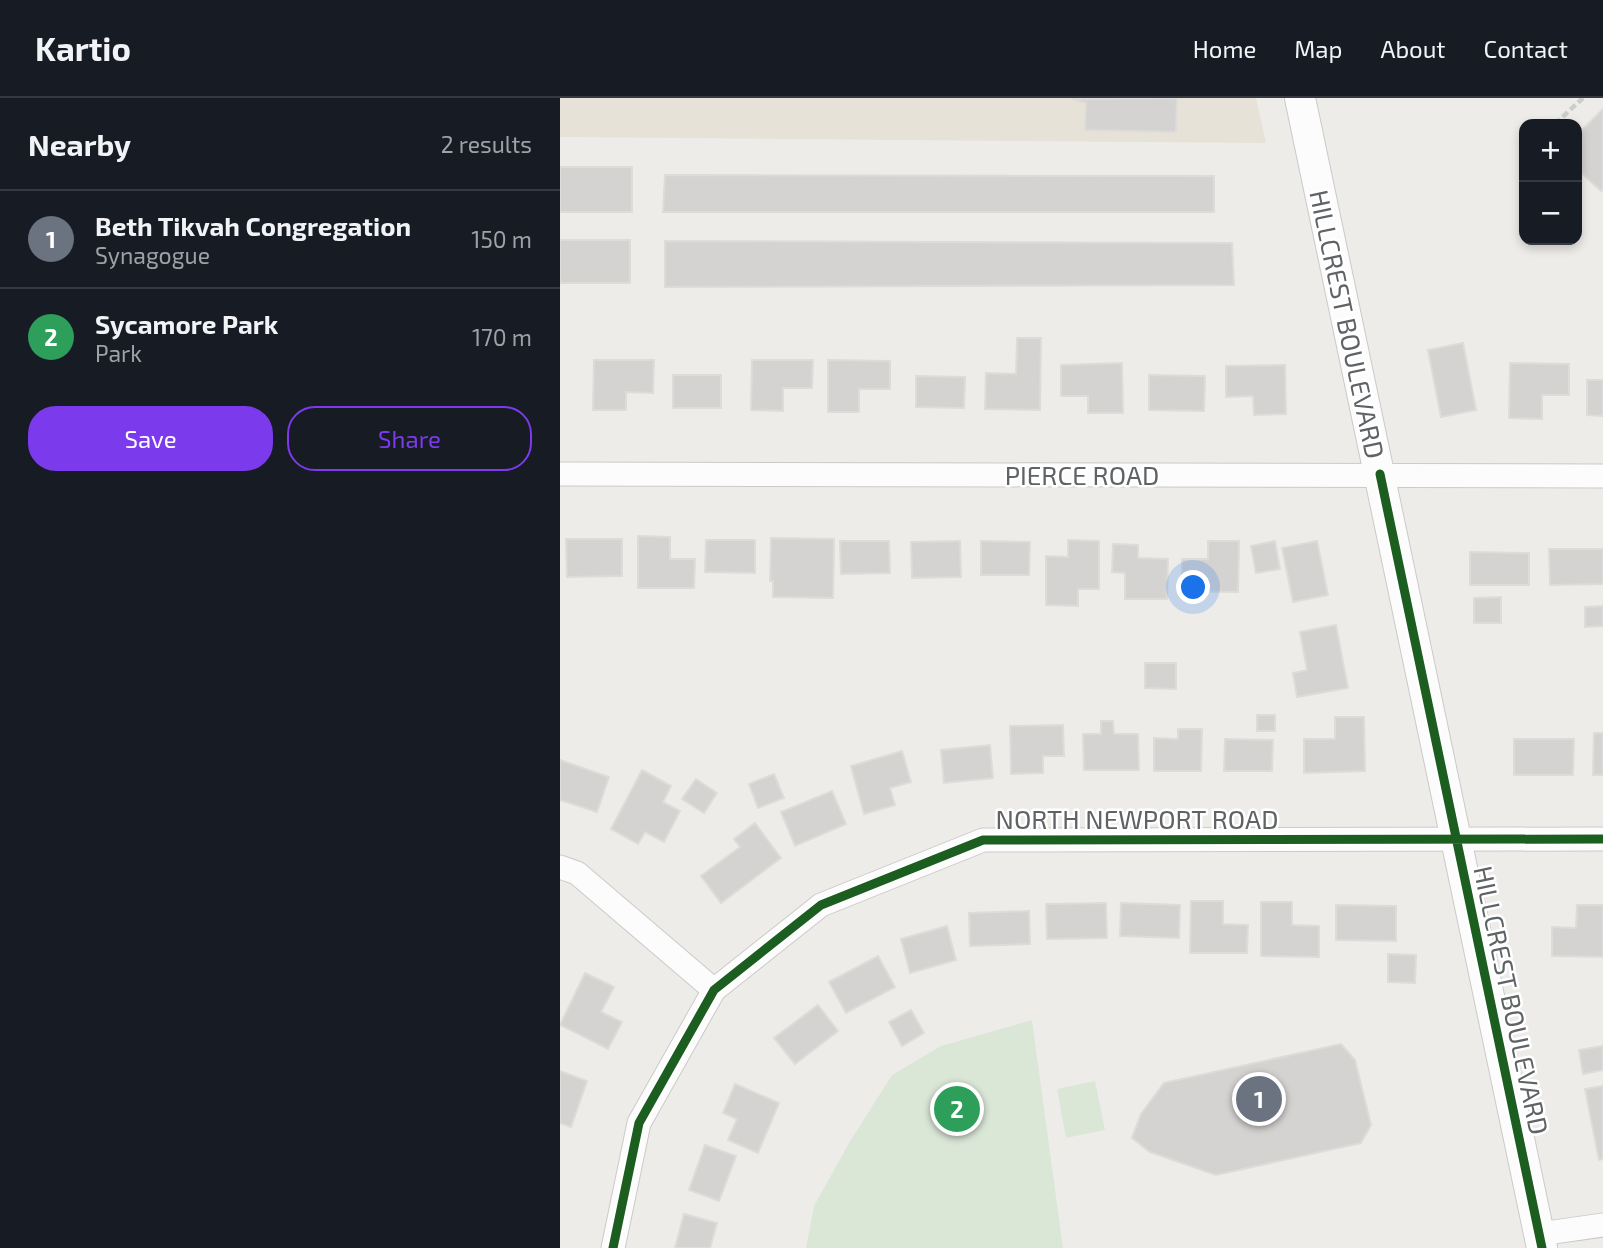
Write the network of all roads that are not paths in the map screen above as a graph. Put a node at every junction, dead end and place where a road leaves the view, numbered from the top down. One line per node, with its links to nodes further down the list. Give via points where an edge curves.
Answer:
1 (1300, 98): 3 (street, HILLCREST BOULEVARD)
2 (560, 474): 3 (street, PIERCE ROAD)
3 (1380, 474): 4 (street, PIERCE ROAD); 5 (street, HILLCREST BOULEVARD)
4 (1603, 476)
5 (1456, 838): 6 (street, NORTH NEWPORT ROAD); 8 (street, NORTH NEWPORT ROAD, via 983,840 821,905); 10 (street, HILLCREST BOULEVARD)
6 (1603, 839)
7 (560, 867): 8 (street, via 577,873)
8 (714, 990): 11 (street, via 639,1123)
9 (1603, 1225): 10 (street)
10 (1541, 1241)
11 (613, 1248)

